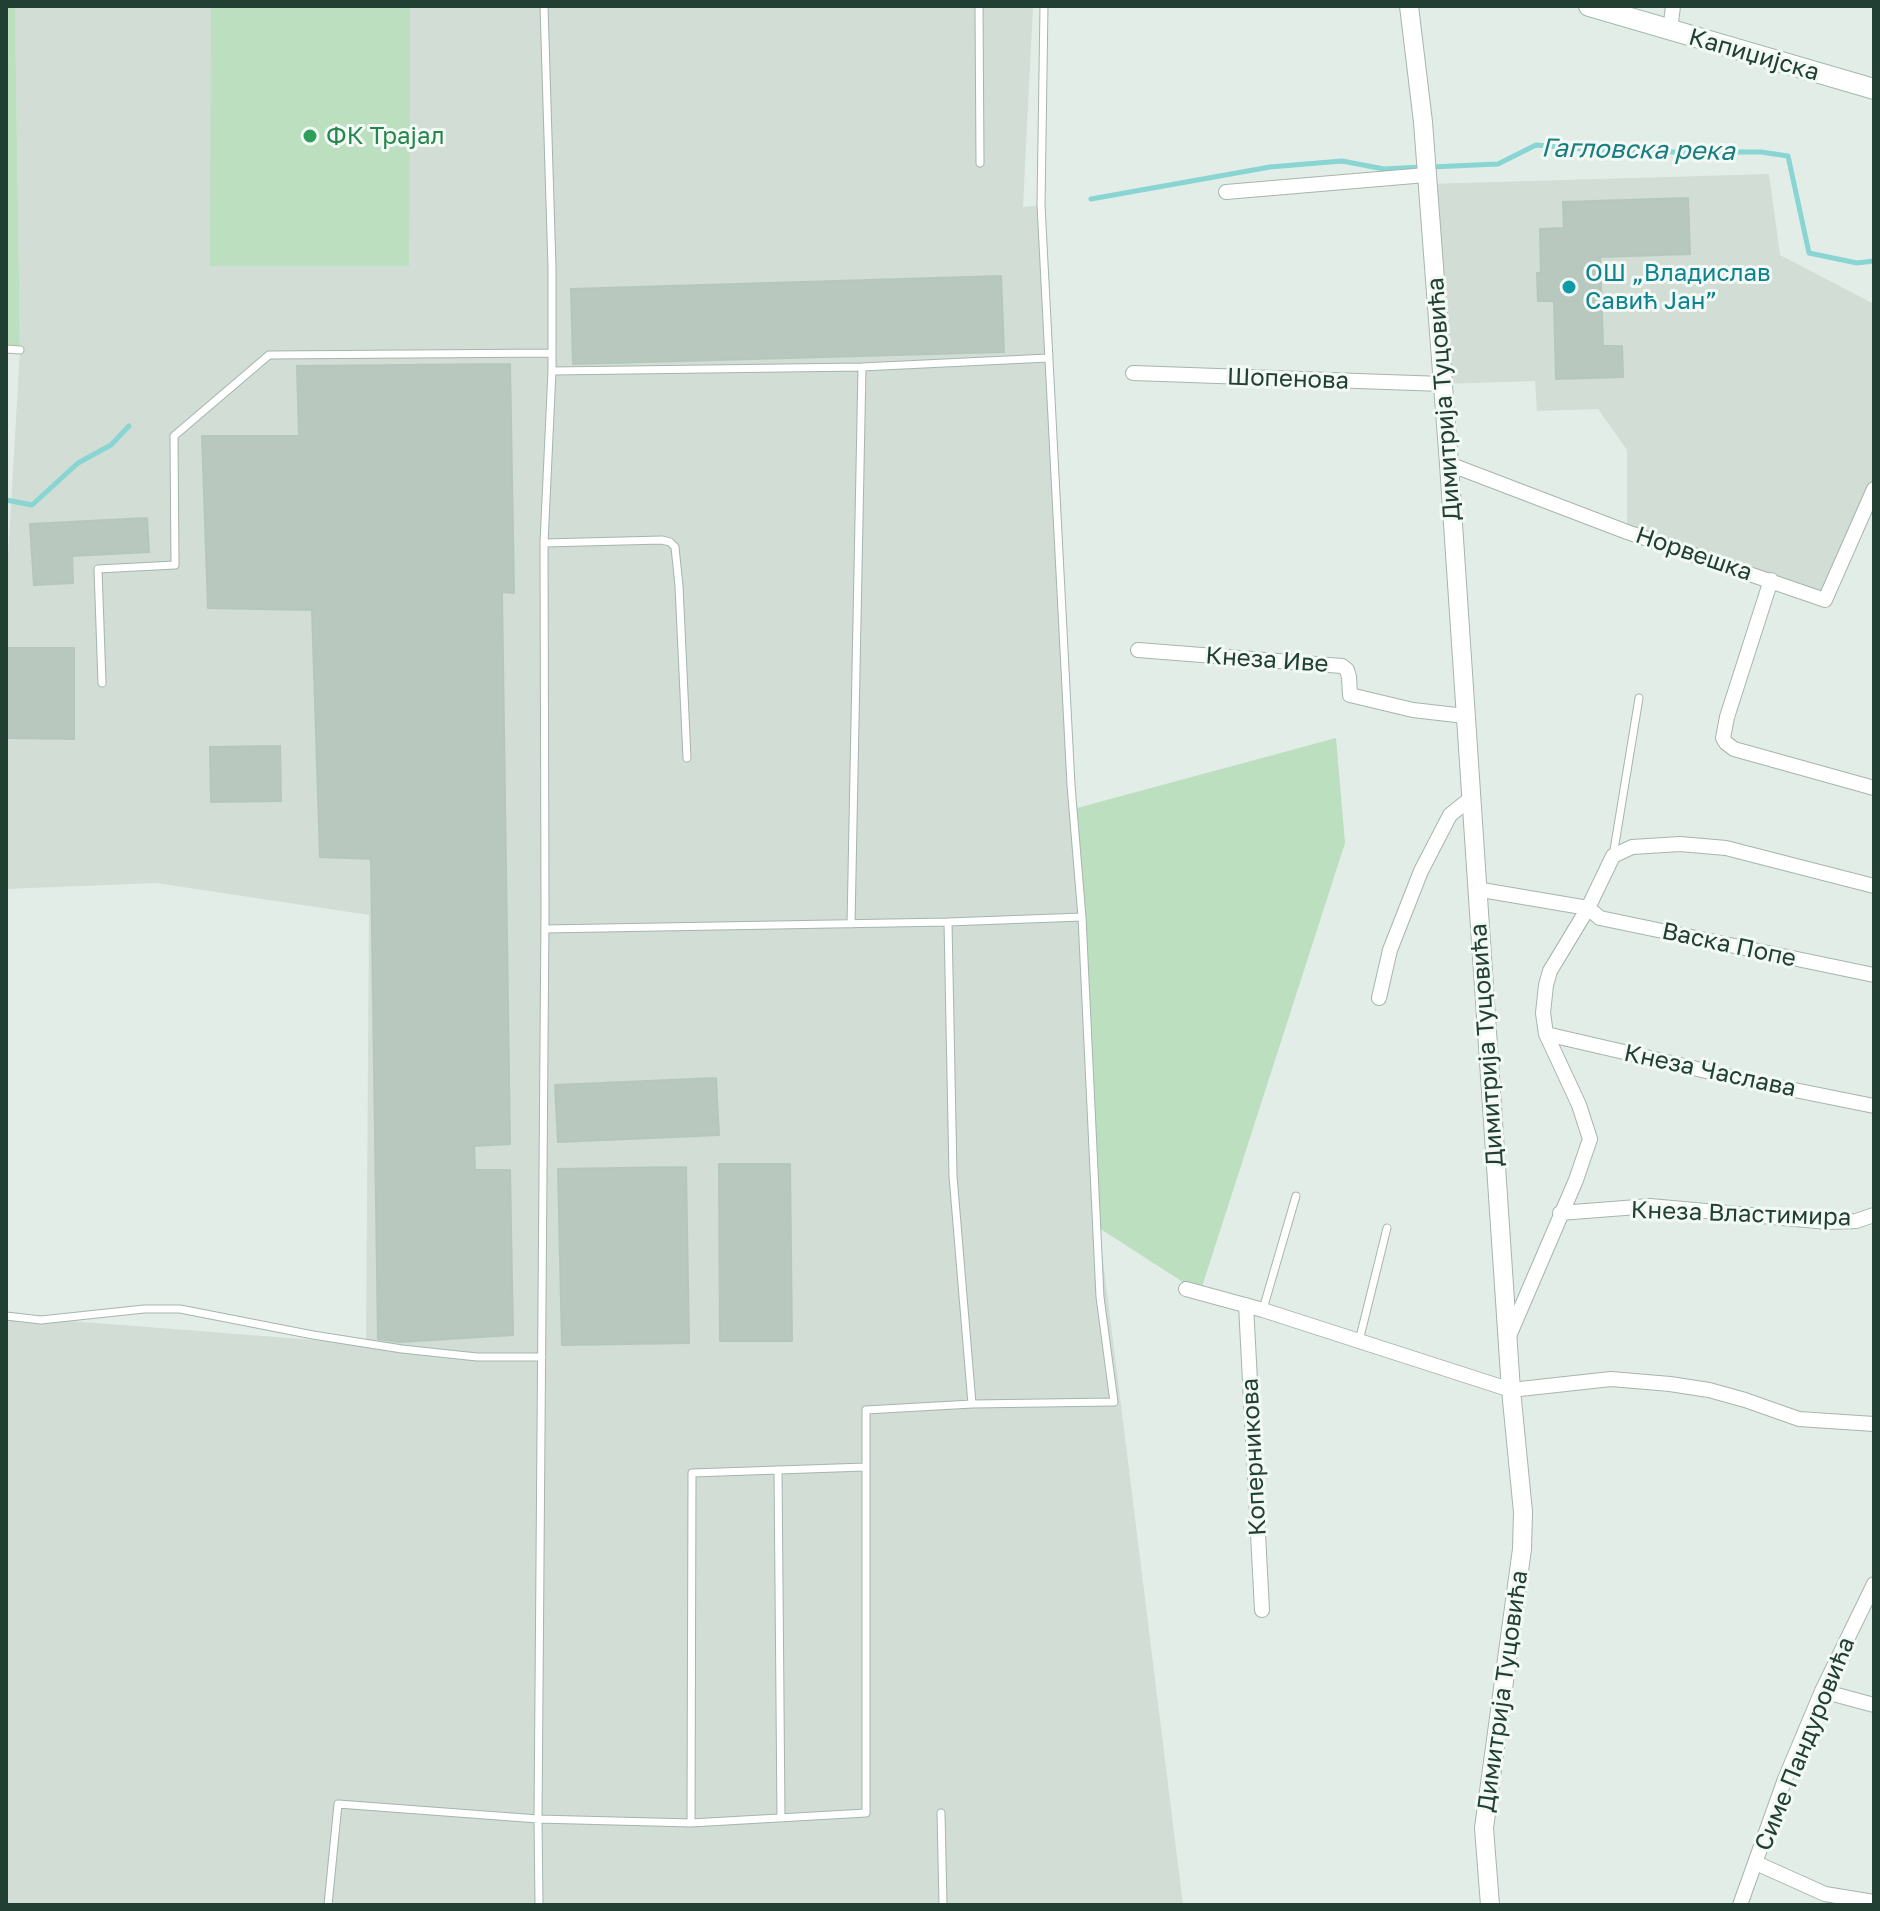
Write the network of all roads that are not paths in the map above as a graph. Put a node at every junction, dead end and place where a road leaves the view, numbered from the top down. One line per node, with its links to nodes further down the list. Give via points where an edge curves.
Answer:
1 (544, 6): 14 (lane)
2 (979, 6): 9 (lane)
3 (1044, 6): 15 (lane, via 1041,205)
4 (1409, 6): 10 (street, Димитрија Туцовића)
5 (1589, 6): 7 (main road, Капиџијска)
6 (1673, 6): 7 (street)
7 (1670, 31): 8 (main road, Капиџијска)
8 (1874, 89)
9 (980, 163)
10 (1427, 179): 11 (street); 19 (street, Димитрија Туцовића)
11 (1226, 192)
12 (6, 349): 13 (lane)
13 (20, 350)
14 (552, 353): 17 (lane); 25 (lane, via 269,355 174,436 175,565 98,569)
15 (1048, 358): 16 (lane); 35 (lane)
16 (862, 367): 17 (lane); 37 (lane)
17 (552, 371): 22 (lane)
18 (1133, 373): 19 (street, Шопенова)
19 (1443, 384): 20 (street, Димитрија Туцовића)
20 (1449, 464): 23 (street, Норвешка); 27 (street, Димитрија Туцовића)
21 (1874, 489): 23 (street, Норвешка, via 1825,600)
22 (544, 543): 28 (lane, via 662,540 675,547); 38 (lane)
23 (1771, 580): 29 (street, via 1723,738 1734,749)
24 (1138, 650): 27 (street, Кнеза Иве, via 1342,666 1350,695)
25 (102, 683)
26 (1639, 698): 31 (lane)
27 (1465, 716): 30 (street, Димитрија Туцовића)
28 (687, 758)
29 (1874, 788)
30 (1471, 798): 33 (street, Димитрија Туцовића); 40 (street, via 1450,815 1421,871 1390,950)
31 (1613, 856): 32 (street, via 1632,847 1726,848); 34 (street)
32 (1874, 886)
33 (1476, 889): 34 (street, Васка Попе); 51 (street, Димитрија Туцовића)
34 (1588, 908): 39 (street, Васка Попе, via 1600,918); 41 (street, via 1550,971 1543,1013)
35 (1082, 917): 36 (lane); 55 (lane, via 1100,1297 1114,1402)
36 (948, 922): 37 (lane); 55 (lane, via 953,1176)
37 (851, 924): 38 (lane)
38 (545, 929): 53 (lane)
39 (1874, 975)
40 (1379, 998)
41 (1546, 1034): 42 (street, Кнеза Часлава); 44 (street, via 1590,1139)
42 (1874, 1106)
43 (1296, 1196): 49 (lane)
44 (1560, 1213): 45 (street, Кнеза Властимира, via 1650,1206 1828,1222); 51 (street)
45 (1874, 1215)
46 (1387, 1228): 52 (lane)
47 (1186, 1289): 48 (street)
48 (1246, 1305): 49 (street); 60 (street, Коперникова)
49 (1263, 1310): 52 (street)
50 (6, 1316): 53 (lane, via 41,1320 180,1309 402,1349)
51 (1508, 1339): 54 (street, Димитрија Туцовића)
52 (1359, 1341): 54 (street)
53 (542, 1357): 65 (lane)
54 (1511, 1390): 56 (street, via 1611,1379 1670,1384 1709,1390 1799,1419); 73 (street, Димитрија Туцовића, via 1522,1549 1484,1828)
55 (972, 1404): 57 (lane, via 866,1410)
56 (1874, 1424)
57 (865, 1467): 58 (lane); 64 (lane, via 866,1813)
58 (778, 1470): 64 (lane); 66 (lane, via 692,1473)
59 (1874, 1584): 61 (street, Симе Пандуровића)
60 (1262, 1610)
61 (1822, 1691): 62 (street); 67 (street, Симе Пандуровића)
62 (1874, 1705)
63 (941, 1813): 72 (lane)
64 (781, 1818): 66 (lane)
65 (538, 1819): 66 (lane); 70 (lane, via 338,1804); 71 (lane)
66 (691, 1823)
67 (1756, 1863): 68 (street); 74 (street, Симе Пандуровића)
68 (1833, 1900): 69 (street)
69 (1874, 1902)
70 (328, 1905)
71 (539, 1905)
72 (943, 1905)
73 (1490, 1905)
74 (1740, 1905)

